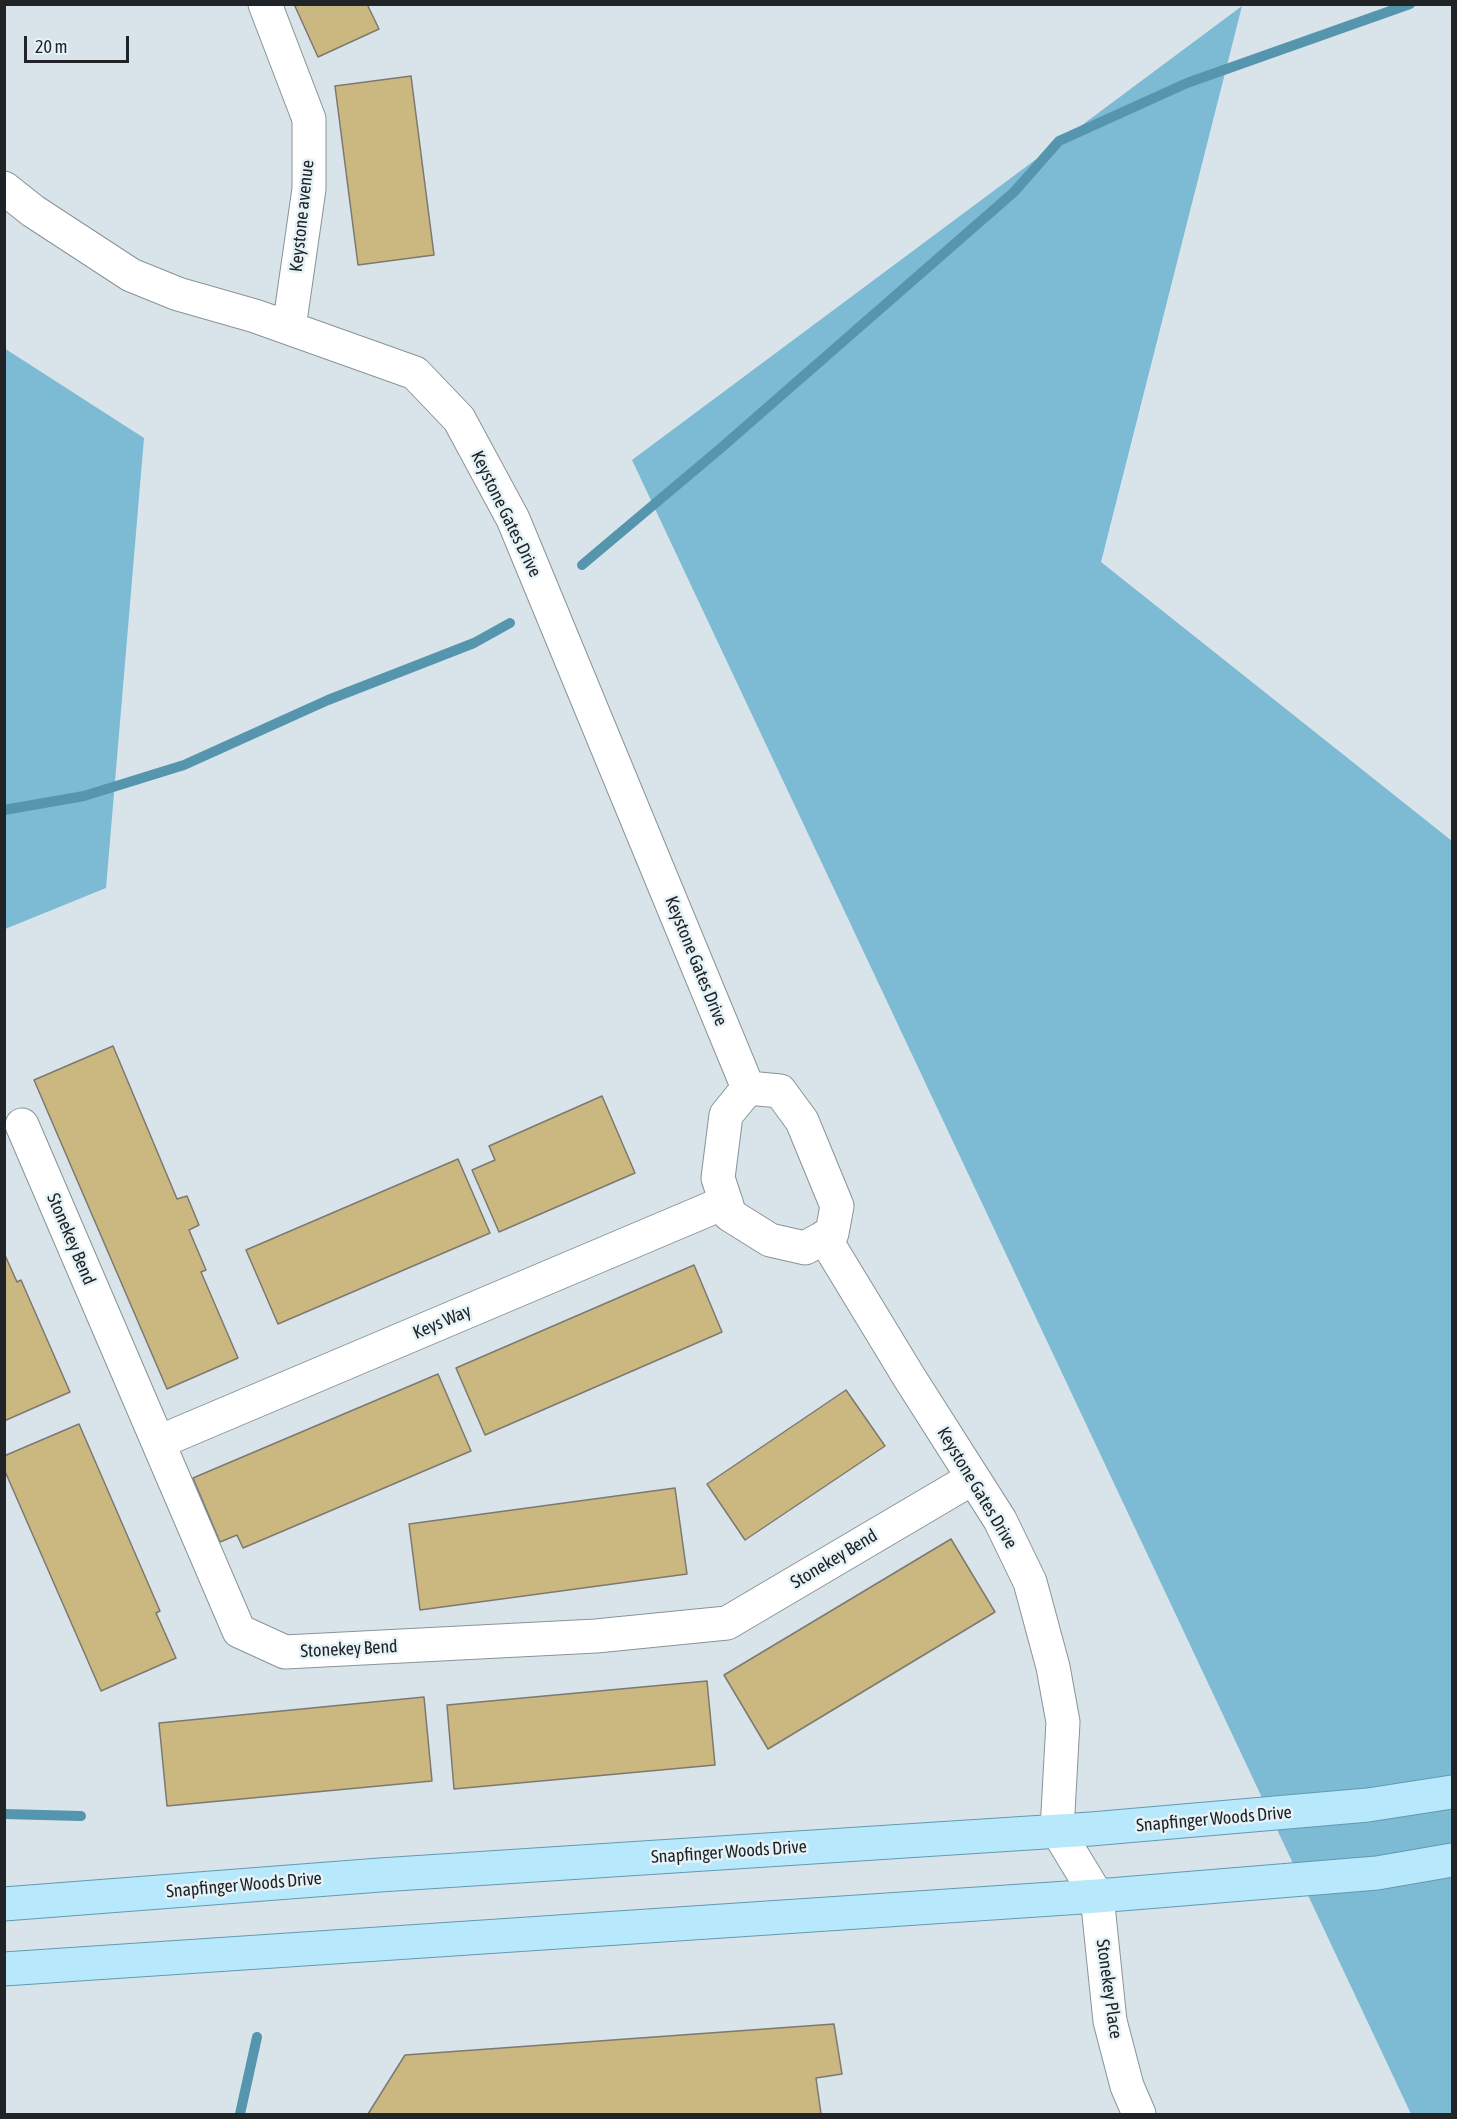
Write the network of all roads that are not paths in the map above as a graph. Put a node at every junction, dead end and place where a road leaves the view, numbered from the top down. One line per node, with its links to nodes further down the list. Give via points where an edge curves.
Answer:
1 (265, 4): 3 (street, Keystone avenue, via 309,119 309,189)
2 (4, 188): 3 (street, Keystone Gates Drive, via 131,275 178,294)
3 (289, 328): 4 (street, Keystone Gates Drive, via 415,373 459,419 513,519)
4 (748, 1088): 6 (street, via 726,1116 718,1178); 7 (street, via 780,1091 802,1121 837,1206 832,1233)
5 (22, 1125): 8 (street, Stonekey Bend)
6 (726, 1202): 7 (street, via 730,1215 770,1240 805,1248); 8 (street, Keys Way)
7 (824, 1237): 9 (street, Keystone Gates Drive)
8 (159, 1442): 9 (street, Stonekey Bend, via 239,1631 285,1652 596,1636 727,1623)
9 (973, 1478): 11 (street, Keystone Gates Drive, via 1000,1520 1030,1582 1053,1667 1063,1722)
10 (1452, 1792): 11 (main road, Snapfinger Woods Drive, via 1368,1806)
11 (1057, 1830): 13 (street); 14 (main road, Snapfinger Woods Drive)
12 (1452, 1860): 13 (main road, via 1377,1873)
13 (1097, 1896): 15 (main road); 16 (street, Stonekey Place, via 1110,2021)
14 (4, 1904)
15 (4, 1969)
16 (1131, 2112)

